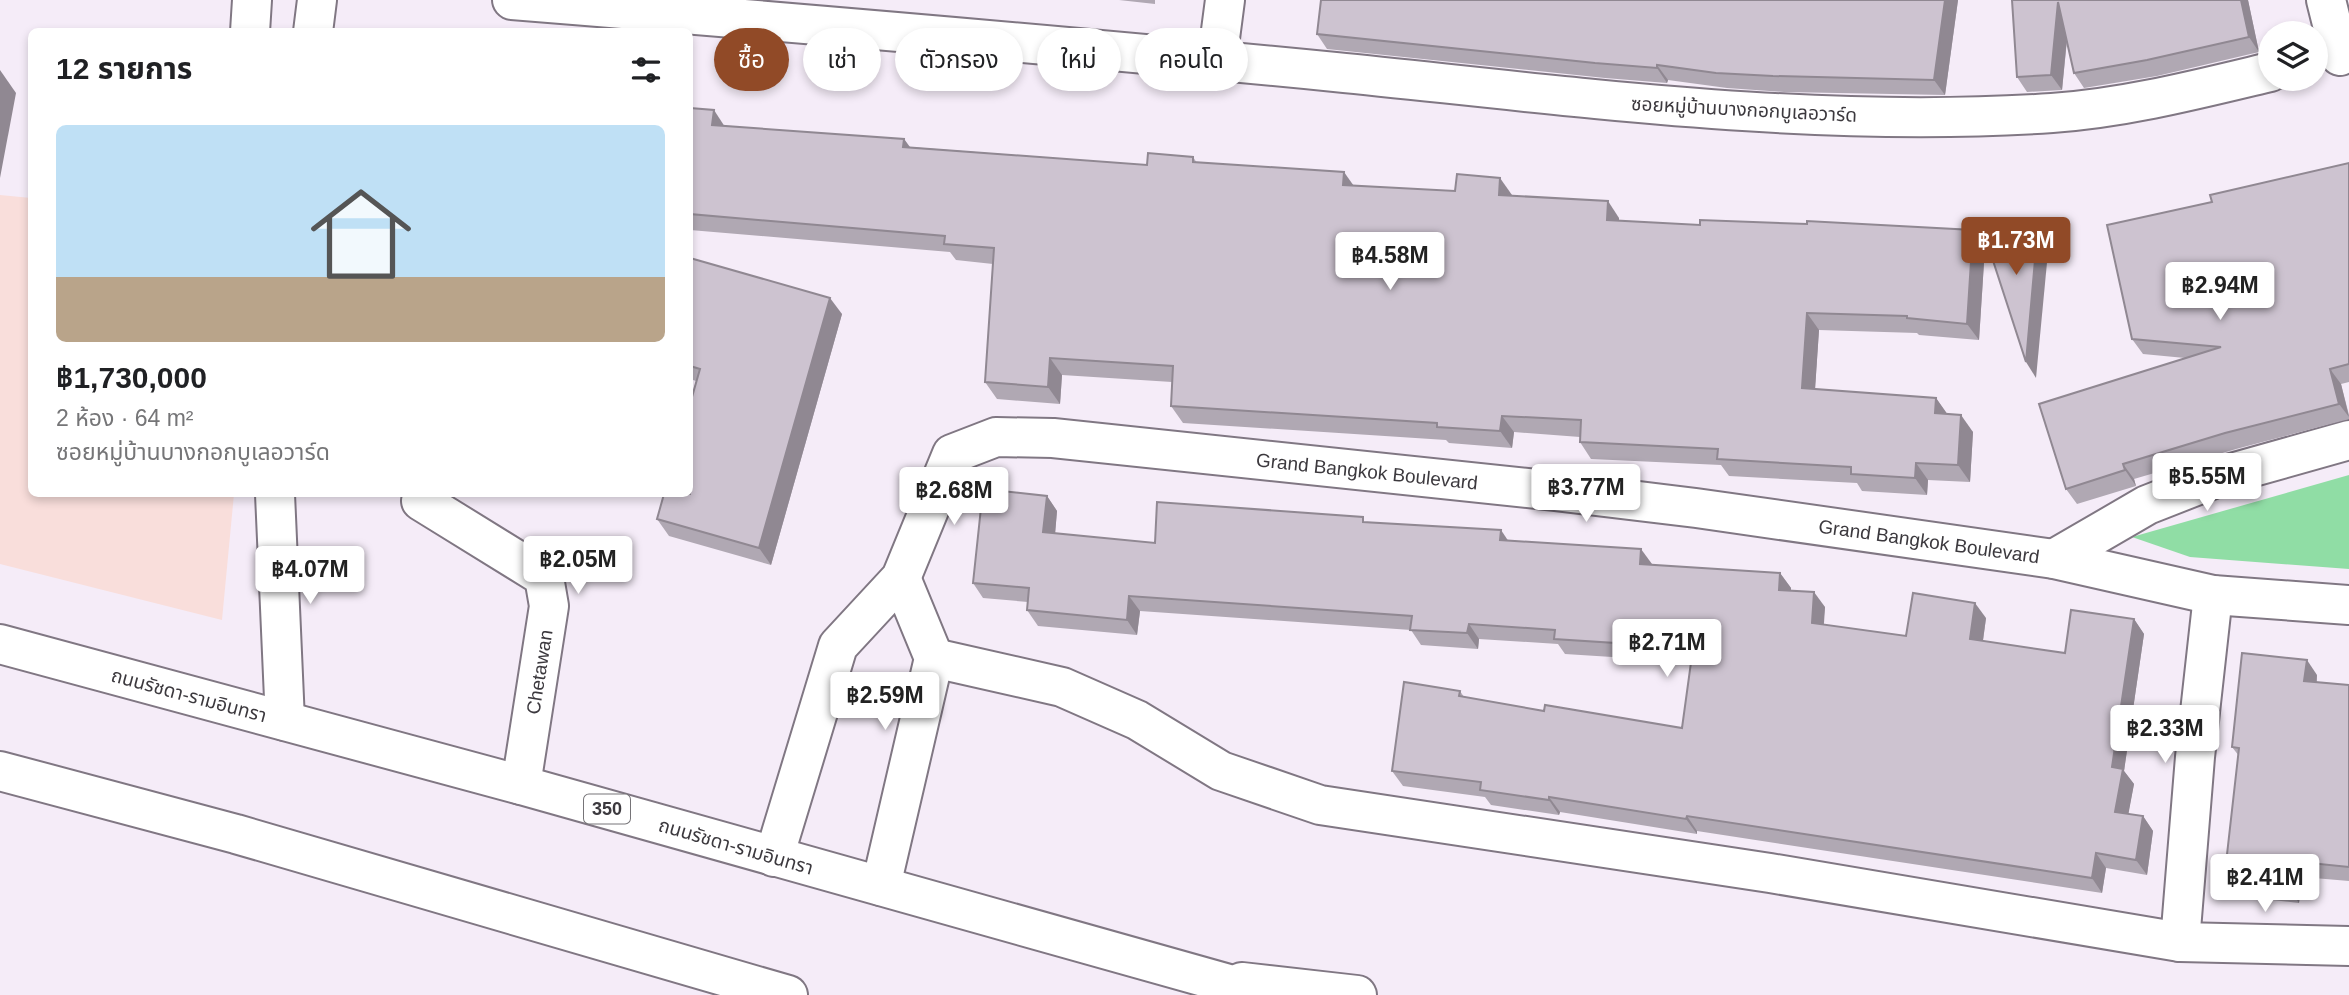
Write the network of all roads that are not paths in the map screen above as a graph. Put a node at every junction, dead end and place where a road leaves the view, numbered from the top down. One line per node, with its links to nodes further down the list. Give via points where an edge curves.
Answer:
1 (253, 0): 6 (street)
2 (317, 0): 7 (street)
3 (512, 0): 9 (street, ซอยหมู่บ้านบางกอกบูเลอวาร์ด)
4 (1225, 0): 8 (street)
5 (2326, 0): 10 (street)
6 (250, 28)
7 (314, 28)
8 (1221, 28)
9 (1135, 54)
10 (2335, 57)
11 (1248, 64): 12 (street, ซอยหมู่บ้านบางกอกบูเลอวาร์ด, via 1631,103 1826,116 2056,113 2157,98)
12 (2258, 75)
13 (2349, 440): 16 (street, via 2221,476 2147,505)
14 (275, 497): 22 (street)
15 (421, 501): 24 (street, Chetawan, via 544,578 549,606)
16 (2054, 559): 17 (street, Grand Bangkok Boulevard, via 1556,491 1053,438 996,437 952,454); 18 (street, Grand Bangkok Boulevard)
17 (901, 578): 21 (street); 25 (street, Grand Bangkok Boulevard, via 838,646)
18 (2213, 595): 19 (street, Grand Bangkok Boulevard); 27 (street)
19 (2349, 605)
20 (0, 644): 22 (street, ถนนรัชดา-รามอินทรา / 350)
21 (934, 658): 26 (street); 27 (street, via 1062,687 1137,720 1221,771 1320,805 1770,873)
22 (285, 721): 24 (street, ถนนรัชดา-รามอินทรา / 350)
23 (0, 771): 30 (street, via 236,834)
24 (521, 785): 25 (street, ถนนรัชดา-รามอินทรา / 350)
25 (774, 858): 26 (street, ถนนรัชดา-รามอินทรา / 350)
26 (881, 886): 29 (street, ถนนรัชดา-รามอินทรา / 350)
27 (2180, 942): 28 (street)
28 (2349, 946)
29 (1212, 979): 31 (street, ถนนรัชดา-รามอินทรา / 350); 32 (street)
30 (788, 995)
31 (1268, 995)
32 (1357, 995)

